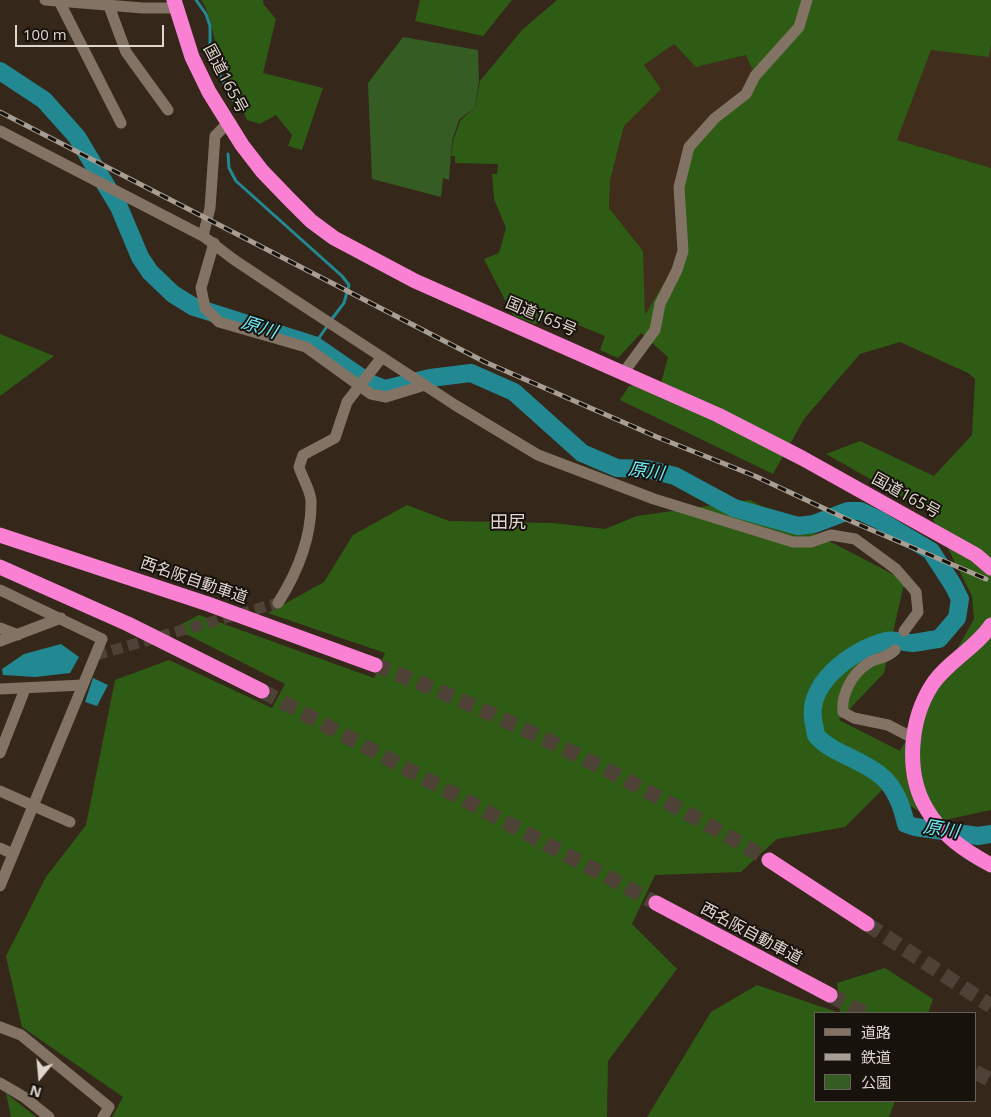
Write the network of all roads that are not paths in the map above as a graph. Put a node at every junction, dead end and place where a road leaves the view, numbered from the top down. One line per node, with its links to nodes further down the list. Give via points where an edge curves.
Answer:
1 (45, 0): 3 (street)
2 (806, 0): 13 (street, via 799,27 755,76 746,94 715,118 689,147 679,187 683,251 660,304 656,330)
3 (60, 1): 5 (street); 7 (street)
4 (175, 4): 5 (street); 8 (highway, 国道165号, via 192,57)
5 (109, 6): 6 (street, via 126,52)
6 (168, 110)
7 (121, 122)
8 (228, 123): 10 (street, via 215,136 210,208); 13 (highway, 国道165号, via 262,171 311,221 334,238 415,281)
9 (0, 131): 10 (street)
10 (203, 236): 11 (street)
11 (214, 244): 12 (street); 15 (street, via 202,288 205,308 219,322 306,348)
12 (382, 357): 14 (street); 15 (street)
13 (624, 372): 18 (highway, 国道165号, via 802,458 976,555)
14 (425, 385): 15 (street, via 386,397 371,394); 24 (street, via 538,455 602,481 793,542 811,542 831,535 855,539 896,569 916,592 918,612)
15 (359, 386): 20 (street, via 347,402 335,438 303,455 299,467 311,499 304,553 292,582)
16 (0, 535): 28 (highway, 西名阪自動車道)
17 (0, 567): 32 (highway, via 128,624)
18 (991, 568)
19 (0, 590): 21 (street)
20 (278, 603)
21 (61, 618): 25 (street); 29 (street, via 102,640)
22 (991, 625): 33 (highway, via 933,684 917,717)
23 (0, 628): 25 (street)
24 (904, 631)
25 (18, 635): 26 (street)
26 (0, 641)
27 (894, 650): 33 (street, via 887,658 867,664 846,689 842,703 844,712 854,718 888,725)
28 (375, 664)
29 (82, 685): 31 (street); 36 (street)
30 (0, 689): 31 (street)
31 (25, 689): 34 (street)
32 (262, 691)
33 (913, 738): 41 (highway, via 917,786 926,809 948,837)
34 (0, 753)
35 (0, 791): 36 (street)
36 (34, 805): 37 (street); 39 (street)
37 (70, 822)
38 (0, 848): 39 (street)
39 (13, 854): 42 (street)
40 (769, 860): 44 (highway)
41 (991, 865)
42 (0, 886)
43 (656, 903): 45 (highway, 西名阪自動車道)
44 (868, 924)
45 (830, 995)
46 (0, 1027): 49 (street, via 21,1035 109,1107)
47 (0, 1083): 48 (street)
48 (49, 1117)
49 (104, 1117)

